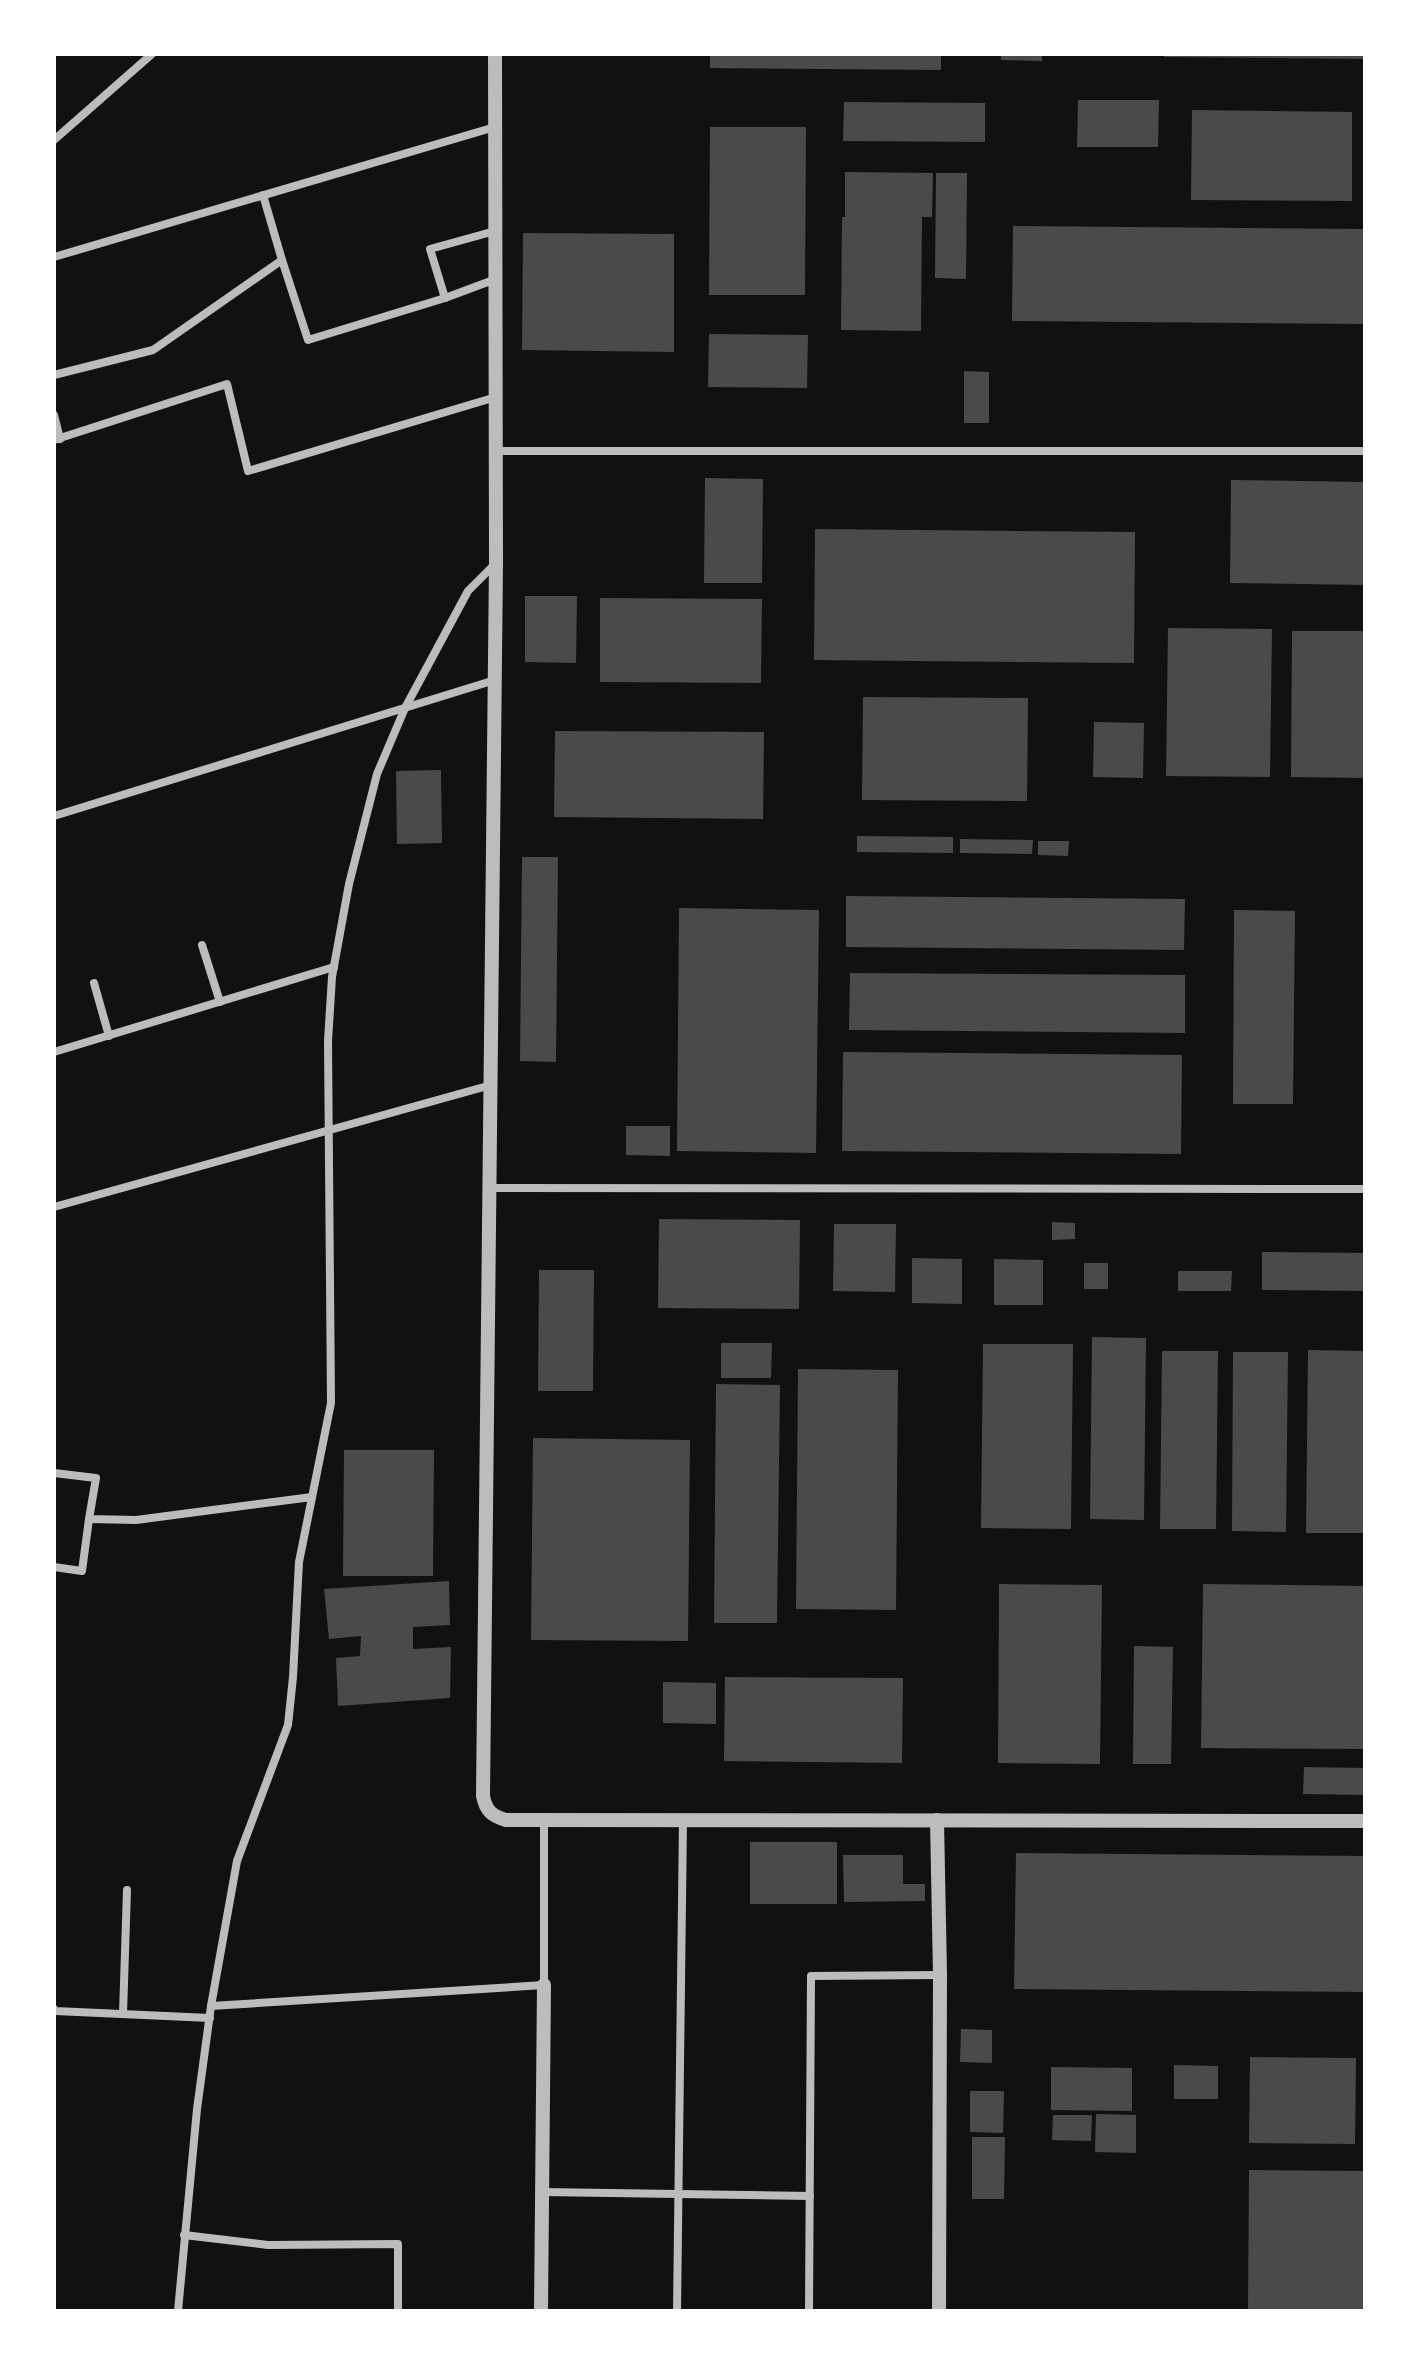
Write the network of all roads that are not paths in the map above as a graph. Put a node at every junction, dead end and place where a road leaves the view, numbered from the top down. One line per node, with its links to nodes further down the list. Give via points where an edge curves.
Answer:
1 (152, 54): 4 (street)
2 (495, 54): 3 (street)
3 (495, 127): 5 (street); 6 (street)
4 (55, 138)
5 (263, 195): 7 (street); 8 (street)
6 (495, 231): 9 (street); 10 (street, via 430,249)
7 (54, 257)
8 (282, 260): 10 (street, via 308,340); 11 (street, via 153,350)
9 (496, 279): 10 (street); 12 (street)
10 (445, 298)
11 (54, 375)
12 (496, 397): 14 (street, via 248,471 227,384); 15 (street)
13 (54, 415): 14 (street)
14 (57, 440)
15 (496, 451): 16 (street); 17 (street)
16 (1365, 451)
17 (496, 563): 18 (street); 19 (street, via 468,591)
18 (495, 680): 19 (street); 27 (street)
19 (405, 708): 20 (street); 22 (street, via 377,774)
20 (54, 816)
21 (202, 945): 24 (street)
22 (334, 967): 24 (street); 28 (street)
23 (94, 983): 25 (street)
24 (220, 1002): 25 (street)
25 (109, 1036): 26 (street)
26 (54, 1052)
27 (491, 1085): 28 (street); 29 (street)
28 (327, 1130): 31 (street); 33 (street, via 331,1403)
29 (490, 1188): 30 (street); 36 (street, via 483,1796 498,1818)
30 (1365, 1189)
31 (54, 1207)
32 (54, 1473): 34 (street, via 96,1478)
33 (312, 1497): 34 (street, via 136,1520); 43 (street, via 299,1562 288,1725 237,1861)
34 (89, 1519): 35 (street, via 82,1571)
35 (54, 1567)
36 (544, 1819): 37 (street); 42 (street)
37 (683, 1820): 38 (street); 48 (street)
38 (937, 1820): 39 (street); 41 (street)
39 (1365, 1821)
40 (127, 1890): 45 (street)
41 (940, 1975): 49 (street, via 811,1976); 56 (street)
42 (544, 1985): 43 (street); 47 (street)
43 (211, 2006): 46 (street)
44 (54, 2009): 45 (street)
45 (123, 2014): 46 (street)
46 (210, 2018): 50 (street)
47 (542, 2192): 48 (street); 53 (street)
48 (679, 2195): 49 (street); 54 (street)
49 (810, 2196): 55 (street)
50 (184, 2235): 51 (street); 52 (street, via 268,2245 398,2244)
51 (178, 2311)
52 (398, 2311)
53 (541, 2311)
54 (677, 2311)
55 (809, 2311)
56 (939, 2311)

